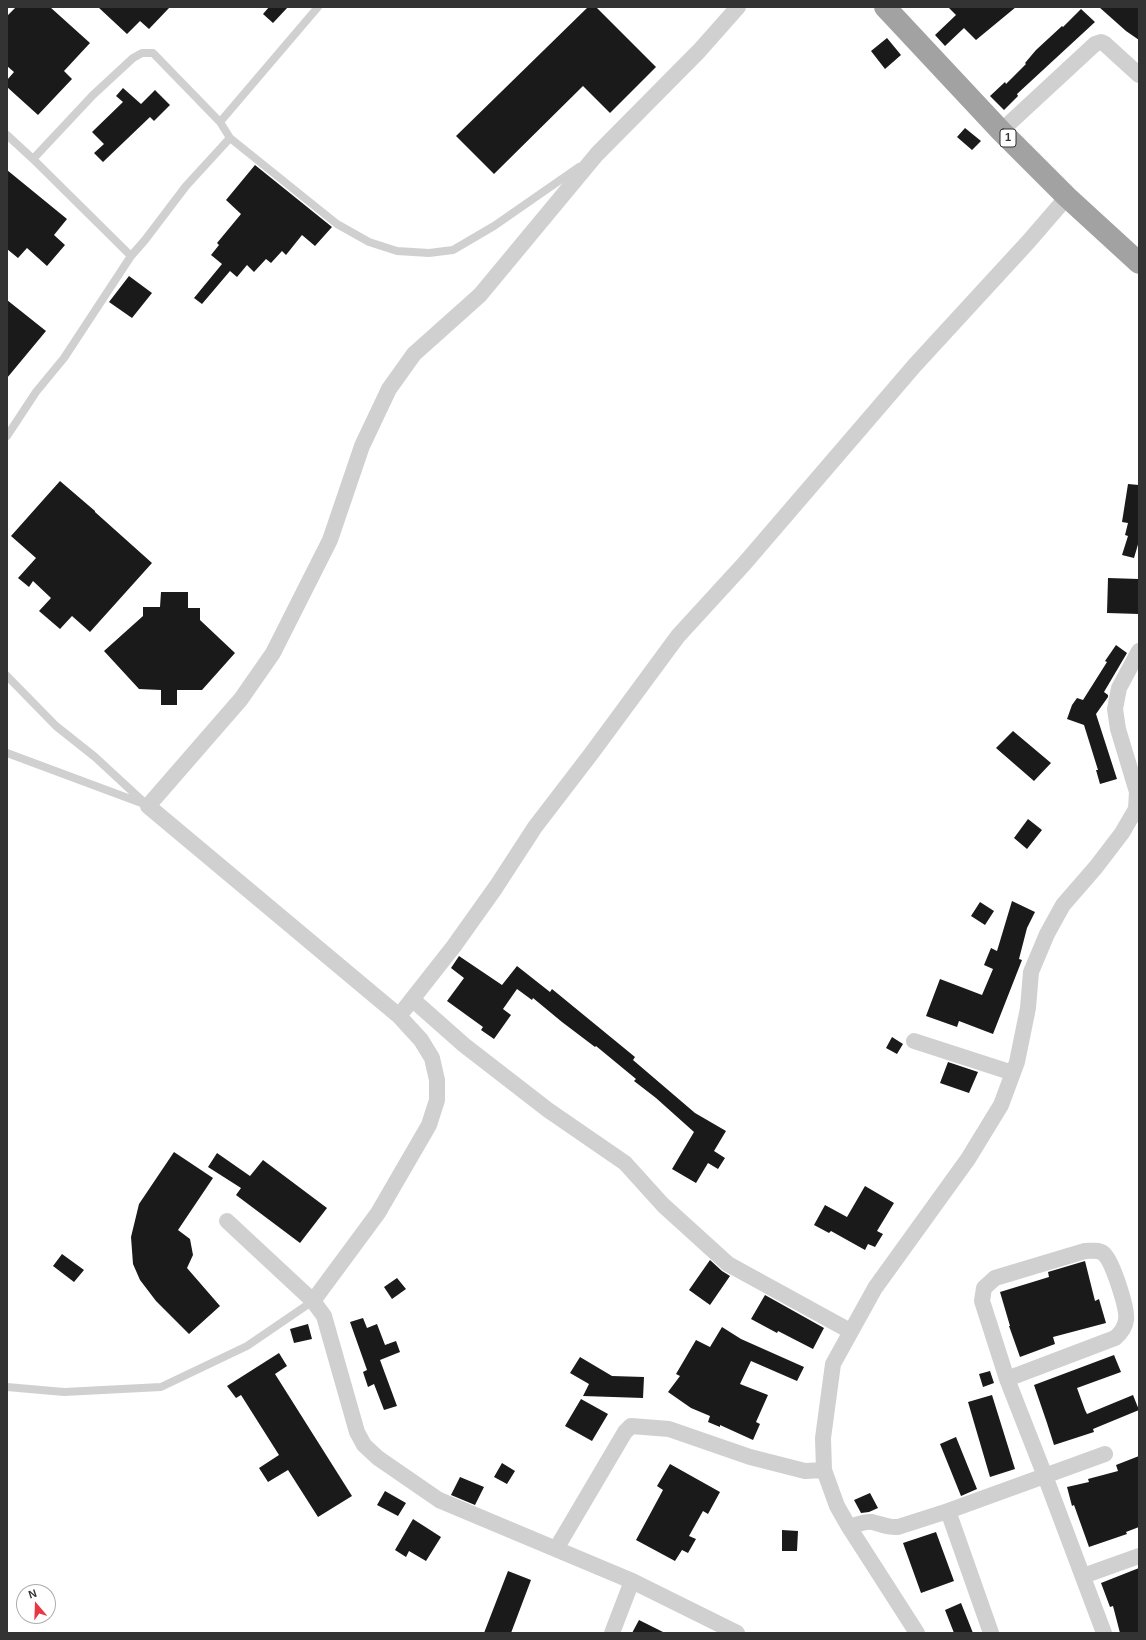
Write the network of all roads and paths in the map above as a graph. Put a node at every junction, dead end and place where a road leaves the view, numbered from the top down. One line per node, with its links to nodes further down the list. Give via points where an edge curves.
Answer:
1 (318, 7): 5 (lane)
2 (738, 7): 9 (street, via 699,51)
3 (885, 7): 6 (highway, 1)
4 (1139, 74): 6 (street, via 1105,44 1095,44)
5 (220, 122): 8 (lane); 10 (lane, via 153,53 142,53 133,58 93,95)
6 (1001, 131): 11 (highway, 1)
7 (7, 135): 10 (lane)
8 (230, 138): 9 (lane, via 337,224 369,242 397,251 430,253 453,250 494,226); 12 (lane, via 186,186)
9 (598, 154): 18 (street, via 480,295 414,354 389,389 362,446 330,540 272,653 241,699)
10 (34, 159): 12 (lane)
11 (1067, 197): 13 (highway, 1); 19 (street, via 1020,252 915,365 744,564 678,636 535,827 454,946)
12 (131, 256): 14 (lane, via 64,358 36,392)
13 (1139, 263)
14 (7, 436)
15 (1139, 651): 22 (street, via 1119,688 1115,709 1118,729 1137,792 1136,809 1122,833 1063,905 1047,934 1032,972 1028,1008)
16 (7, 676): 18 (lane, via 56,726 95,757)
17 (7, 753): 18 (lane)
18 (148, 806): 20 (street)
19 (412, 999): 20 (street); 25 (street, via 464,1045 548,1110 625,1163 663,1205 728,1264)
20 (399, 1016): 24 (street, via 422,1040 432,1058 437,1080 437,1100 429,1125 378,1213)
21 (914, 1041): 22 (street)
22 (1013, 1073): 25 (street, via 1002,1105 968,1159 875,1288)
23 (227, 1220): 24 (street)
24 (313, 1301): 27 (lane, via 247,1346 161,1387 64,1392); 33 (street, via 324,1316 357,1432 364,1445 378,1458 439,1500)
25 (850, 1331): 29 (street, via 832,1364 823,1438)
26 (1007, 1379): 26 (street, via 982,1301 984,1288 995,1278 1085,1251 1097,1250 1105,1255 1126,1309 1122,1332 1115,1338); 30 (street)
27 (7, 1387)
28 (1105, 1454): 30 (street)
29 (824, 1470): 32 (street); 33 (street, via 798,1470 750,1457 669,1429 631,1426)
30 (1045, 1476): 31 (street); 35 (street)
31 (948, 1511): 32 (street, via 898,1527 862,1522); 40 (street)
32 (849, 1527): 39 (street)
33 (556, 1549): 36 (street)
34 (1139, 1556): 35 (street)
35 (1082, 1576): 41 (street)
36 (632, 1581): 37 (street); 38 (street)
37 (612, 1633)
38 (737, 1633)
39 (916, 1633)
40 (991, 1633)
41 (1104, 1633)

